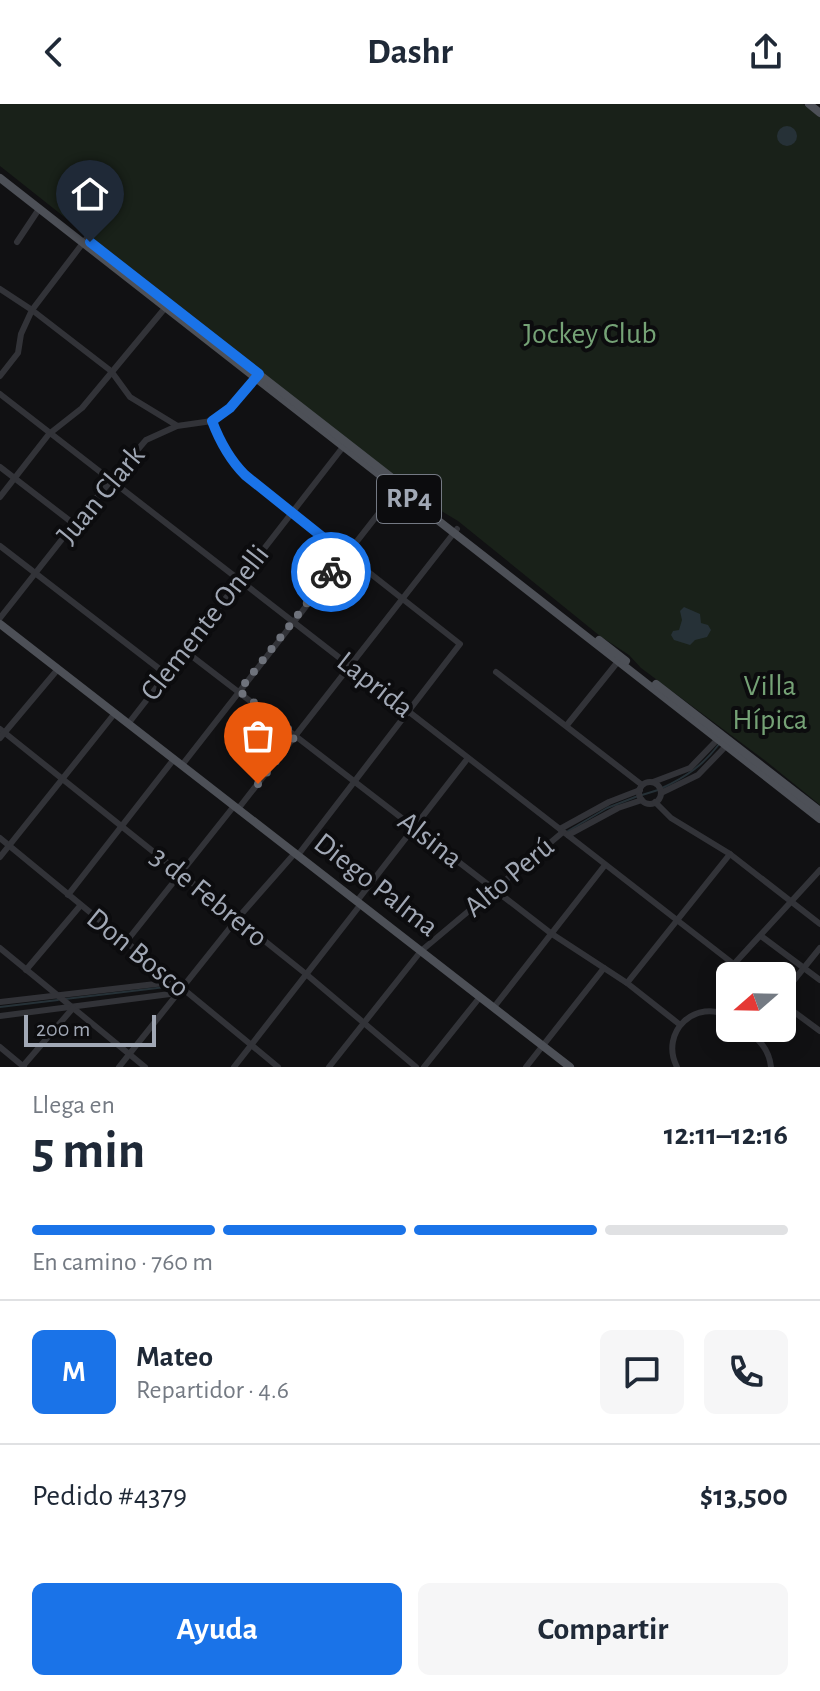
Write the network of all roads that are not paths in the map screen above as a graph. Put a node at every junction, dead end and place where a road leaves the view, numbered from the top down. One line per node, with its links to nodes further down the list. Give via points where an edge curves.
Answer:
1 (809, 104): 2 (main road)
2 (820, 113)
3 (0, 171): 6 (main road, RP4)
4 (0, 179): 5 (main road, RP4)
5 (39, 209): 6 (main road, RP4); 7 (street)
6 (85, 241): 9 (main road, RP4); 10 (street); 13 (main road, RP4)
7 (17, 242)
8 (0, 289): 10 (street)
9 (165, 308): 11 (street); 13 (main road, RP4)
10 (32, 310): 11 (street); 12 (street, via 18,353)
11 (111, 371): 16 (street, via 130,397); 17 (street, via 82,408)
12 (0, 376)
13 (257, 376): 15 (street); 18 (main road, RP4); 26 (main road, RP4)
14 (0, 394): 17 (street, Laprida)
15 (212, 421): 16 (street, Juan Clark); 24 (street, via 232,462)
16 (177, 426): 21 (street, Juan Clark, via 146,440)
17 (49, 434): 20 (street); 21 (street, Laprida)
18 (343, 447): 22 (main road, RP4); 24 (street, Clemente Onelli)
19 (0, 467): 20 (street)
20 (14, 478): 23 (street); 25 (street)
21 (109, 481): 25 (street, Juan Clark); 30 (street, Laprida)
22 (397, 490): 26 (main road, RP4); 28 (street)
23 (0, 497)
24 (291, 512): 28 (street); 30 (street, Clemente Onelli)
25 (74, 524): 29 (street, Juan Clark)
26 (456, 532): 31 (street); 35 (main road, RP4)
27 (0, 546): 29 (street)
28 (345, 555): 31 (street); 33 (street)
29 (35, 573): 32 (street, Juan Clark); 39 (street)
30 (238, 579): 33 (street, Laprida); 34 (street, Clemente Onelli)
31 (402, 600): 36 (street); 41 (street, via 460,644)
32 (0, 621): 37 (main road, Diego Palma)
33 (292, 621): 36 (street, Laprida); 40 (street)
34 (184, 650): 39 (street, Clemente Onelli); 40 (street, Alsina)
35 (620, 659): 44 (street); 47 (main road, RP4); 59 (main road, RP4)
36 (350, 665): 41 (street, Laprida); 46 (street)
37 (58, 669): 42 (main road, Diego Palma); 45 (street)
38 (496, 672): 44 (street)
39 (166, 674): 43 (street, Clemente Onelli)
40 (239, 691): 46 (street, Alsina); 50 (street)
41 (409, 711): 49 (street, Laprida); 52 (street)
42 (115, 713): 43 (main road, Diego Palma); 51 (street, Clemente Onelli)
43 (128, 724): 50 (main road, Diego Palma)
44 (567, 725): 54 (street)
45 (2, 733): 51 (street, 3 de Febrero)
46 (296, 735): 52 (street, Alsina); 58 (street)
47 (718, 739): 48 (main road, RP4); 53 (street, via 690,768)
48 (726, 746): 55 (street, via 698,775); 60 (main road, RP4)
49 (468, 758): 62 (street); 63 (street, Laprida)
50 (178, 762): 58 (main road, Diego Palma); 61 (street)
51 (63, 779): 61 (street, 3 de Febrero); 65 (street, Clemente Onelli)
52 (356, 781): 62 (street, Alsina); 66 (street)
53 (653, 782): 54 (street); 55 (street)
54 (641, 788): 56 (street); 63 (street, Alto Perú)
55 (661, 793): 57 (street)
56 (642, 800): 57 (street); 63 (street, Alto Perú)
57 (655, 802): 67 (street, via 671,818)
58 (236, 807): 66 (main road, Diego Palma); 71 (street)
59 (820, 811)
60 (820, 819)
61 (121, 826): 71 (street, 3 de Febrero); 73 (street)
62 (414, 827): 72 (street, Alsina); 75 (street)
63 (564, 832): 69 (street, Laprida); 72 (street, Alto Perú)
64 (0, 838): 65 (street, Don Bosco)
65 (9, 846): 68 (street, Clemente Onelli); 73 (street, Don Bosco)
66 (296, 854): 75 (main road, Diego Palma); 77 (street)
67 (730, 854): 74 (street); 78 (street)
68 (0, 857)
69 (605, 865): 78 (street, Laprida); 80 (street)
70 (820, 870): 74 (street)
71 (180, 873): 77 (street, 3 de Febrero); 82 (street)
72 (494, 889): 80 (street, Alsina); 85 (street, Alto Perú)
73 (68, 895): 76 (street, Don Bosco)
74 (791, 901): 79 (street); 81 (street)
75 (359, 903): 85 (main road, Diego Palma); 91 (street)
76 (80, 906): 82 (street, Don Bosco); 90 (street)
77 (237, 919): 91 (street, 3 de Febrero); 96 (street)
78 (677, 920): 86 (street, Laprida); 95 (street)
79 (820, 924)
80 (552, 934): 88 (street, Alsina); 101 (street)
81 (761, 936): 87 (street); 89 (street)
82 (126, 942): 94 (street, Don Bosco)
83 (0, 948): 90 (street)
84 (820, 948): 89 (street)
85 (421, 951): 97 (main road, Diego Palma); 105 (street, Alto Perú)
86 (731, 962)
87 (736, 962)
88 (604, 968): 95 (street, Alsina); 110 (street)
89 (804, 968): 92 (street); 93 (street)
90 (26, 970): 98 (street)
91 (306, 974): 105 (street, 3 de Febrero); 109 (street)
92 (796, 978)
93 (820, 980)
94 (173, 982): 96 (street, Don Bosco); 98 (street)
95 (627, 983): 106 (street, Alsina)
96 (181, 989): 100 (street); 109 (street, Don Bosco); 112 (street)
97 (480, 997): 101 (main road, Diego Palma); 120 (street)
98 (60, 998): 99 (street); 100 (street)
99 (1, 1000)
100 (71, 1006): 104 (street); 112 (street); 113 (street)
101 (494, 1007): 110 (main road, Diego Palma)
102 (716, 1012): 106 (street, via 699,1012)
103 (796, 1013): 107 (street)
104 (0, 1016)
105 (363, 1024): 118 (street, Alto Perú); 119 (street, 3 de Febrero)
106 (679, 1024): 123 (street, via 672,1042)
107 (820, 1031)
108 (761, 1042): 124 (street)
109 (251, 1045): 116 (street); 117 (street, Don Bosco)
110 (543, 1046): 121 (street); 122 (main road, Diego Palma)
111 (0, 1047): 113 (street)
112 (129, 1054): 114 (street); 115 (street)
113 (24, 1067)
114 (119, 1067)
115 (145, 1067)
116 (234, 1067)
117 (278, 1067)
118 (329, 1067)
119 (416, 1067)
120 (424, 1067)
121 (526, 1067)
122 (570, 1067)
123 (677, 1067)
124 (771, 1067)

